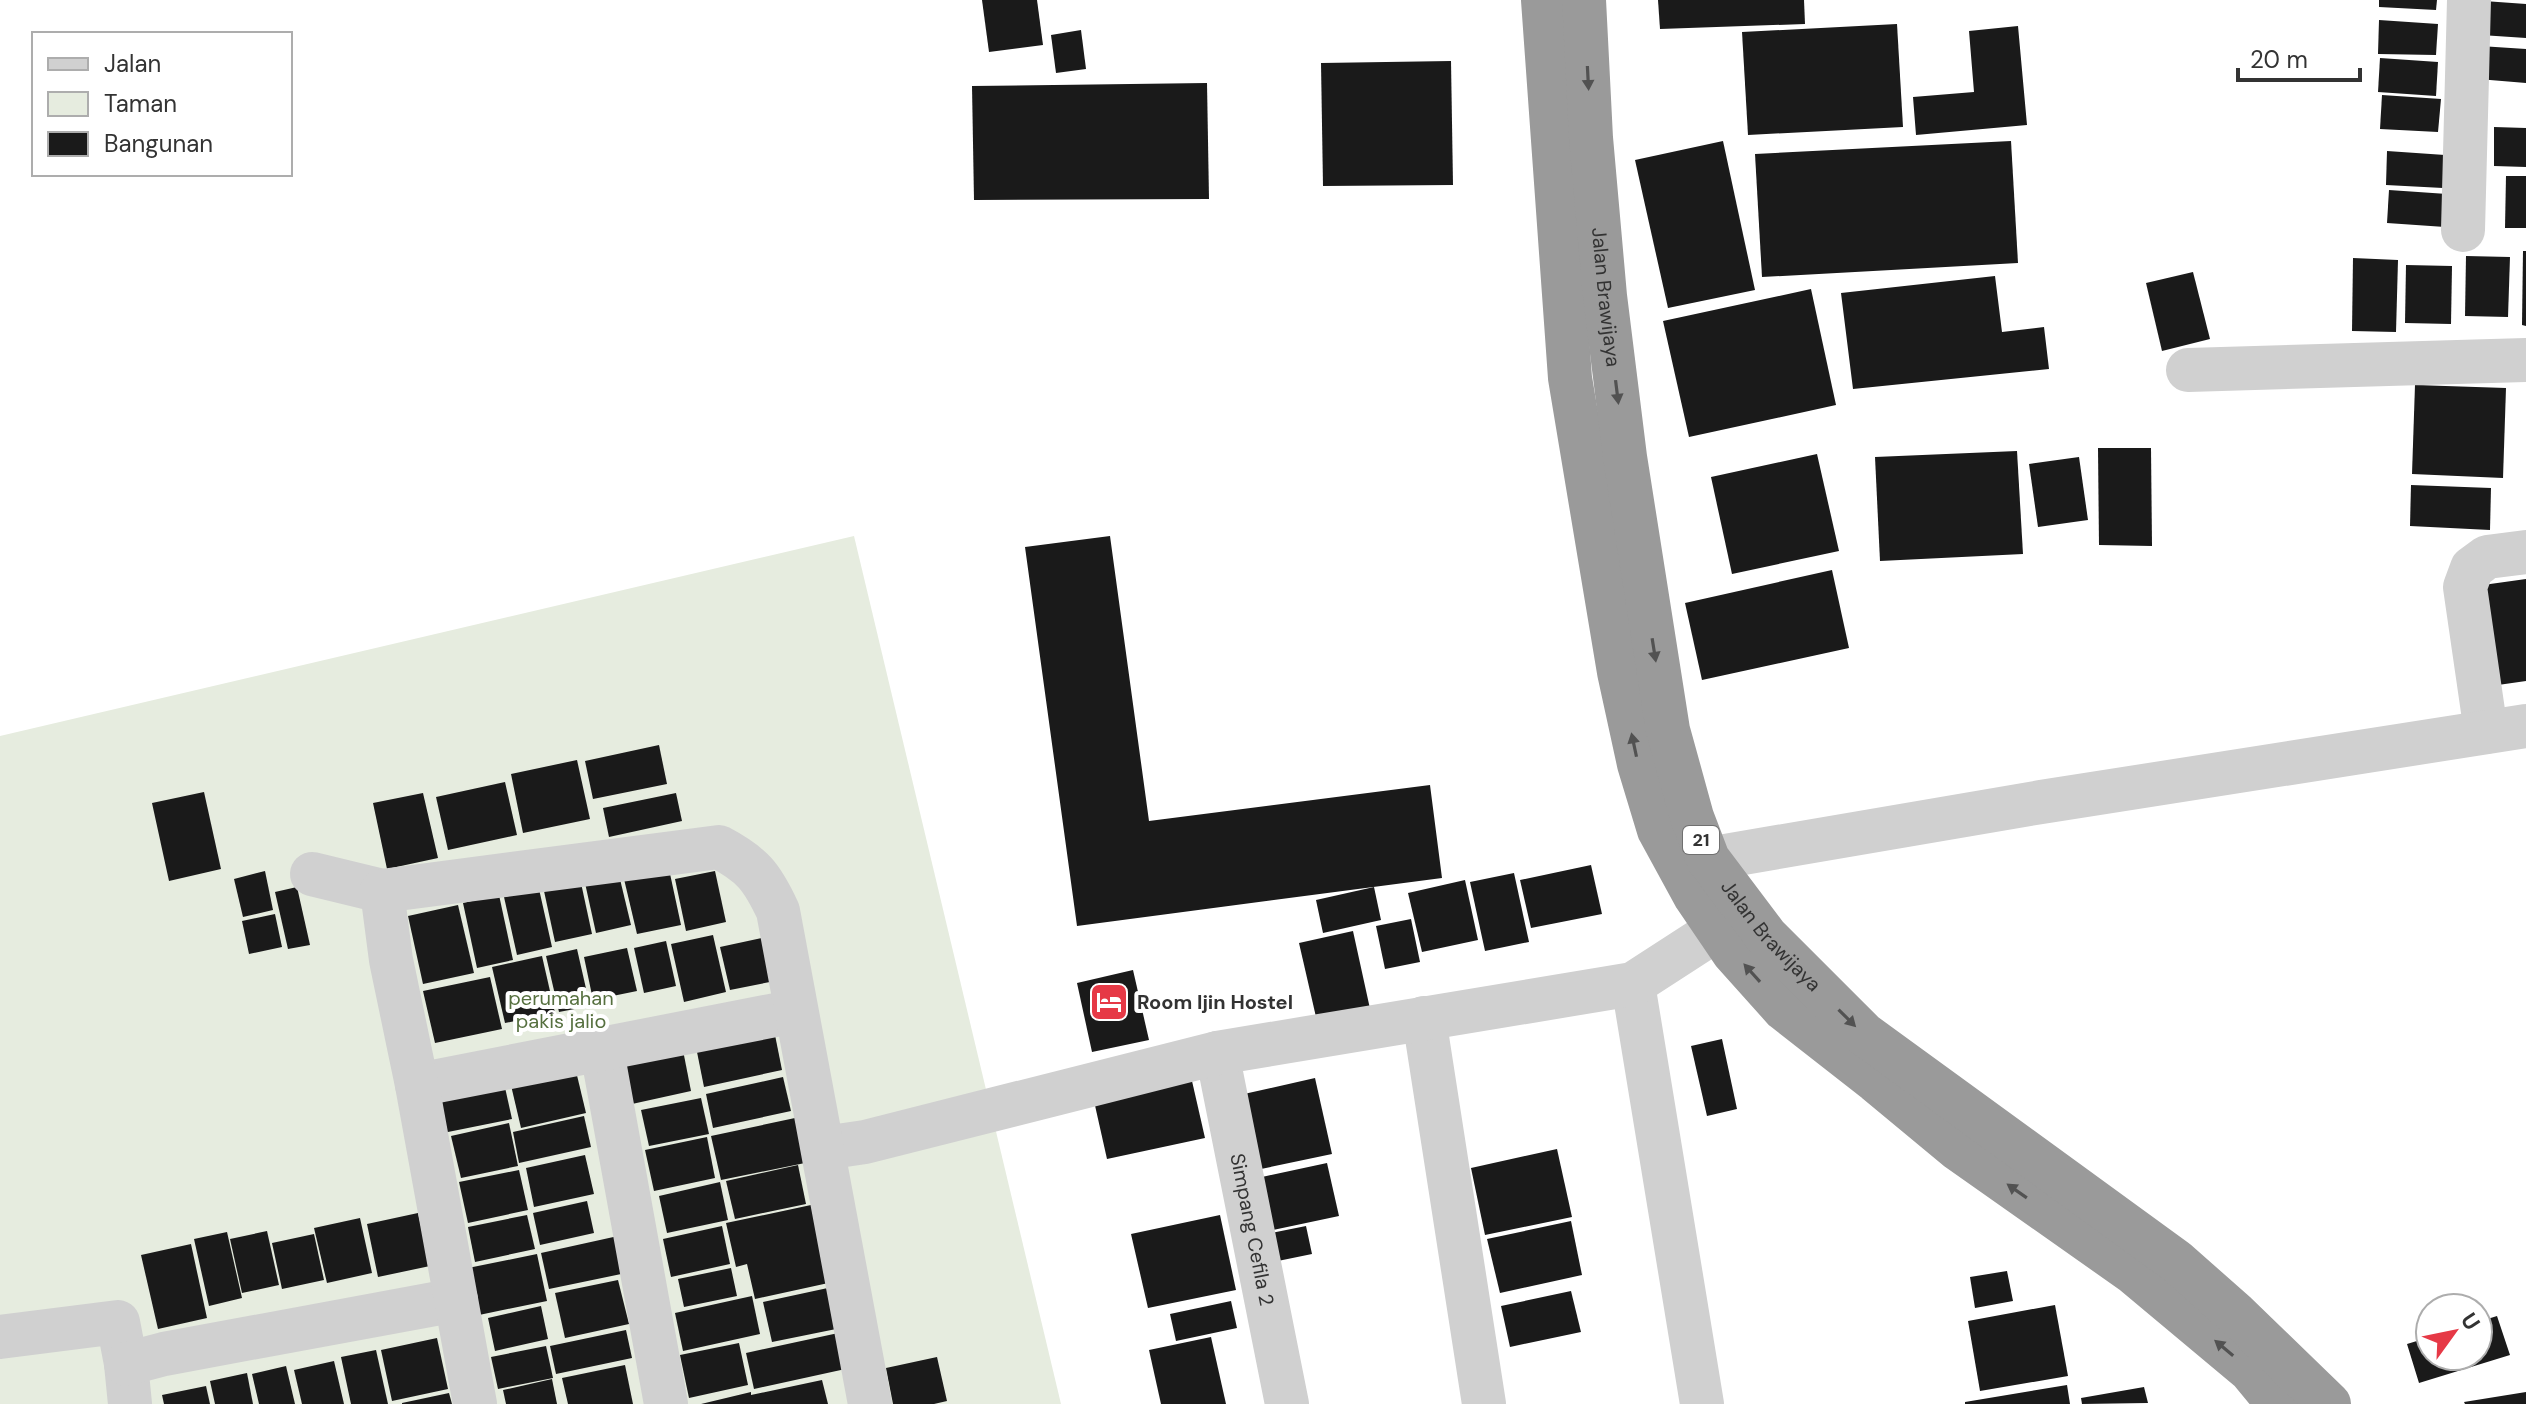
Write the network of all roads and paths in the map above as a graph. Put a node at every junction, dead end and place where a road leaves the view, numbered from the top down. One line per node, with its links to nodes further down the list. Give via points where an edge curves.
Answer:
1 (1543, 0): 12 (highway, Jalan Brawijaya / 21, one-way to 1, via 1659,830 1619,672 1570,378)
2 (1584, 0): 9 (highway, Jalan Brawijaya / 21, one-way to 9, via 1605,296 1627,472 1668,730)
3 (2469, 0): 4 (street)
4 (2463, 230)
5 (2526, 360): 6 (street)
6 (2188, 370)
7 (2526, 552): 8 (street, via 2487,557 2472,568 2465,587)
8 (2506, 729): 9 (street)
9 (1708, 859): 30 (highway, Jalan Brawijaya / 21, one-way to 30, via 1766,936 1864,1034 2176,1261)
10 (312, 874): 11 (street)
11 (382, 891): 14 (street, via 719,847 761,877 778,911); 18 (street)
12 (1718, 929): 13 (street); 29 (highway, Jalan Brawijaya / 21, one-way to 12, via 2250,1370 2134,1273 1958,1149 1784,1009)
13 (1633, 984): 15 (street); 24 (street)
14 (796, 1011): 16 (street); 19 (street)
15 (1424, 1018): 17 (street); 23 (street)
16 (602, 1051): 18 (street); 26 (street)
17 (1217, 1053): 19 (street); 28 (street, Simpang Cefila 2)
18 (417, 1085): 20 (street)
19 (863, 1141): 27 (street)
20 (456, 1300): 22 (street, via 180,1351); 25 (street)
21 (0, 1337): 22 (street, via 118,1322)
22 (128, 1384)
23 (1474, 1403)
24 (1696, 1403)
25 (475, 1404)
26 (666, 1404)
27 (870, 1404)
28 (1287, 1404)
29 (2278, 1404)
30 (2329, 1404)

